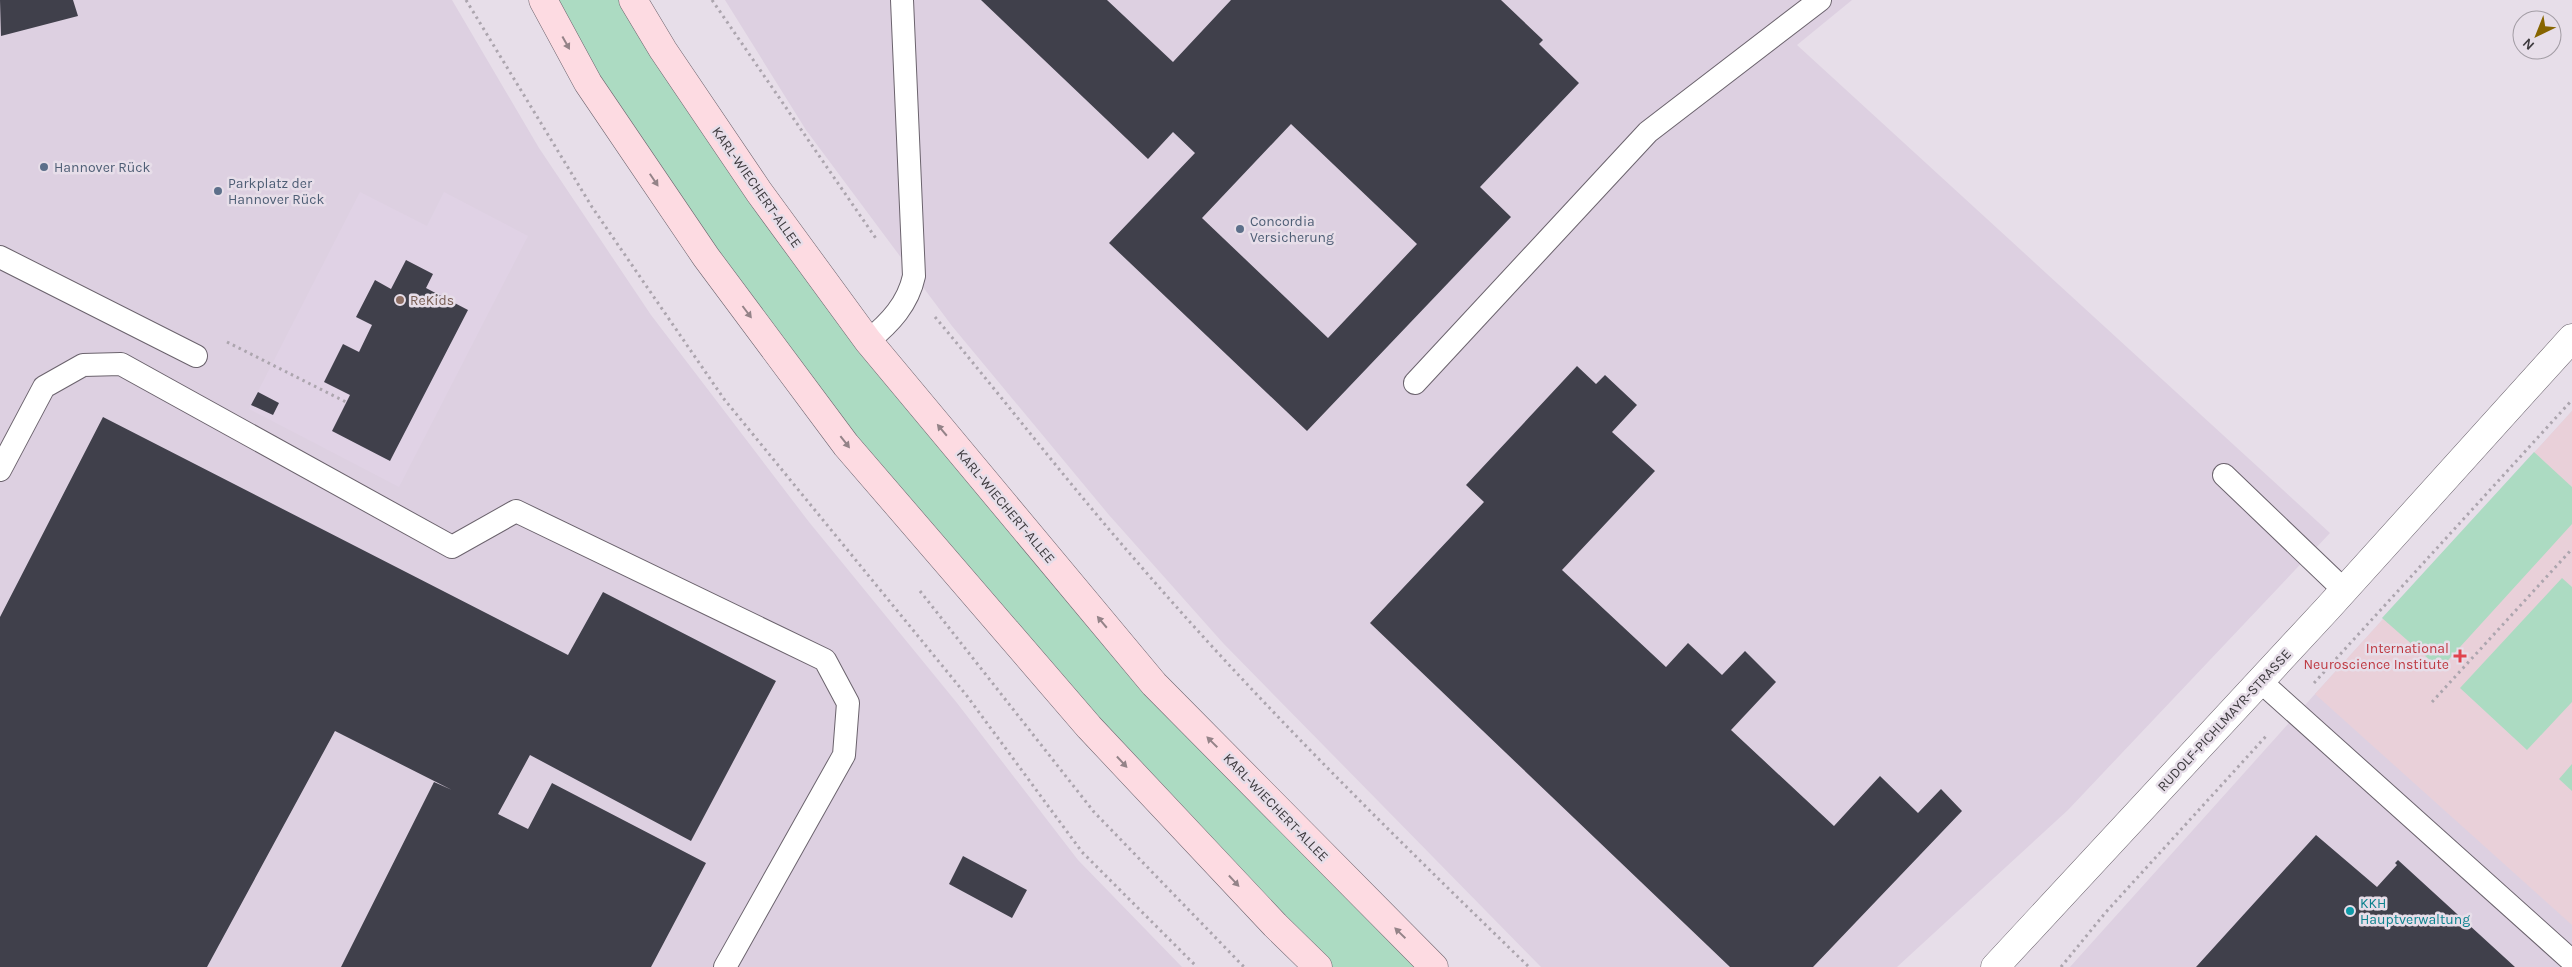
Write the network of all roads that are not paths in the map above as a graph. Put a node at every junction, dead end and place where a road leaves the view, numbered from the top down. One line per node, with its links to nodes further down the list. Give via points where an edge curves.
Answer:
1 (543, 0): 16 (main road, one-way to 16, via 588,83 706,257 846,445 1089,727)
2 (633, 0): 7 (main road, KARL-WIECHERT-ALLEE, via 759,192)
3 (902, 0): 7 (lane, via 914,276 912,289 892,321)
4 (1820, 0): 9 (lane, via 1648,132)
5 (0, 257): 8 (lane)
6 (2572, 338): 12 (street, RUDOLF-PICHLMAYR-STRASSE)
7 (868, 341): 17 (main road, KARL-WIECHERT-ALLEE, one-way to 7, via 1154,684)
8 (196, 356)
9 (1415, 384)
10 (0, 470): 15 (lane, via 44,387 83,365 121,364 452,547 516,511 825,660 848,703 844,755)
11 (2224, 475): 12 (lane)
12 (2344, 590): 13 (street, RUDOLF-PICHLMAYR-STRASSE)
13 (2260, 681): 14 (lane); 18 (street, RUDOLF-PICHLMAYR-STRASSE)
14 (2572, 962)
15 (725, 967)
16 (1318, 967)
17 (1434, 967)
18 (1995, 967)

